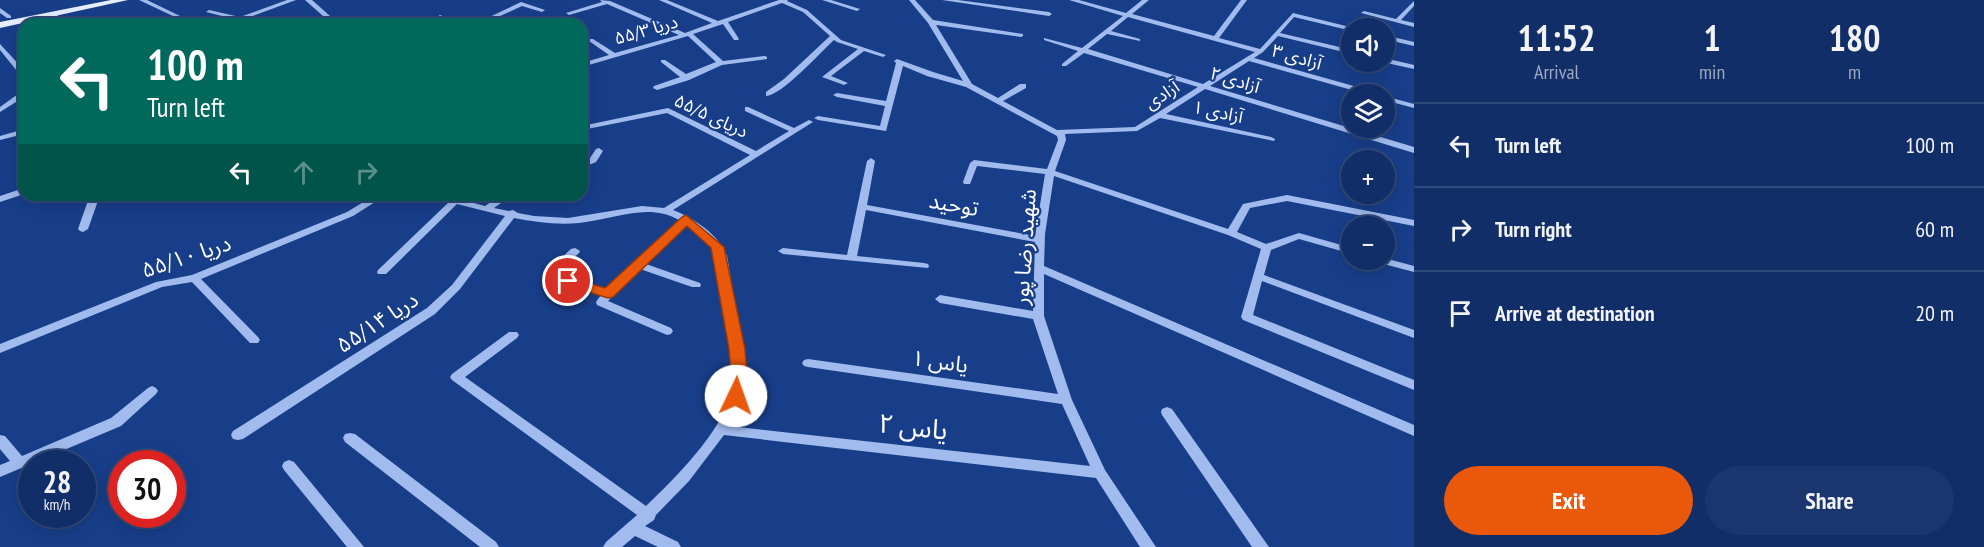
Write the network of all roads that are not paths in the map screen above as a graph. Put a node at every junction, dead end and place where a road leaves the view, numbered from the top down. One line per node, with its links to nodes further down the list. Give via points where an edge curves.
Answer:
1 (95, 0): 28 (main road)
2 (124, 0): 23 (main road)
3 (142, 0): 26 (street)
4 (293, 0): 32 (street)
5 (308, 0): 33 (street)
6 (662, 0): 36 (street)
7 (784, 0): 17 (street, دریا ۵۵/۳); 46 (street, via 805,11)
8 (825, 0): 18 (street)
9 (912, 0): 38 (street)
10 (945, 0): 25 (street)
11 (1072, 0): 27 (street)
12 (1146, 0): 27 (street)
13 (1244, 0): 49 (street)
14 (605, 1): 24 (street); 44 (street)
15 (757, 3): 17 (street)
16 (1414, 3): 37 (street)
17 (764, 6): 36 (street, دریا ۵۵/۳)
18 (856, 9)
19 (0, 10): 28 (street)
20 (542, 10): 34 (street, via 521,4)
21 (209, 12): 31 (street)
22 (1364, 13): 37 (street)
23 (54, 14): 29 (main road); 30 (street)
24 (568, 14)
25 (1049, 14)
26 (177, 16)
27 (1130, 16): 42 (street); 49 (street)
28 (5, 18)
29 (34, 18)
30 (57, 18)
31 (236, 18)
32 (243, 18)
33 (329, 18)
34 (491, 18)
35 (18, 21): 39 (main road)
36 (720, 21): 44 (street, دریا ۵۵/۳); 47 (street)
37 (1397, 21): 40 (street)
38 (931, 22): 45 (street); 74 (street)
39 (0, 25)
40 (1414, 25)
41 (1341, 26): 43 (street, آزادی, via 1293,15)
42 (1108, 32): 51 (street); 57 (street)
43 (1276, 33): 56 (street); 58 (street, آزادی)
44 (686, 34): 59 (street, دریا ۵۵/۳); 65 (street)
45 (1020, 35)
46 (834, 36): 55 (street); 79 (street)
47 (736, 39)
48 (1046, 39): 57 (street, آزادی ۲)
49 (1215, 39): 58 (street)
50 (591, 40): 59 (street)
51 (1138, 40)
52 (1395, 40): 53 (street)
53 (1414, 44)
54 (0, 46): 69 (street)
55 (863, 49): 60 (street); 73 (street, via 826,77)
56 (1341, 49)
57 (1084, 50): 67 (street, آزادی ۲); 68 (street)
58 (1261, 51): 62 (street, آزادی)
59 (613, 55): 64 (street, دریا ۵۵/۳)
60 (883, 55)
61 (765, 58): 65 (street)
62 (1249, 59): 75 (street, آزادی ۳); 77 (street, آزادی)
63 (663, 61): 72 (street)
64 (588, 63)
65 (721, 63): 72 (street)
66 (1395, 63): 70 (street)
67 (1129, 64): 71 (street); 77 (street, آزادی ۲)
68 (1064, 65)
69 (18, 67)
70 (1414, 67)
71 (1117, 72)
72 (686, 78): 78 (street)
73 (844, 83)
74 (969, 85): 82 (street); 84 (street, via 898,61)
75 (1341, 85)
76 (1023, 86): 82 (street)
77 (1203, 86): 88 (street, آزادی); 95 (street, آزادی ۲)
78 (657, 88)
79 (769, 93)
80 (837, 95): 84 (street)
81 (18, 98): 87 (street)
82 (997, 101): 91 (street)
83 (1395, 101): 85 (street)
84 (889, 104): 90 (street, via 883,129 814,120)
85 (1414, 106)
86 (748, 109): 90 (street)
87 (0, 110)
88 (1159, 115): 91 (street, آزادی, via 1137,129); 94 (street, آزادی ۱)
89 (588, 127): 97 (street, دریای ۵۵/۵, via 668,110)
90 (795, 131): 97 (street)
91 (1058, 132): 100 (street, شهید رضا پور, via 1062,140)
92 (18, 134): 93 (street)
93 (0, 138)
94 (1271, 139)
95 (1414, 150)
96 (599, 151): 99 (street)
97 (756, 154): 110 (street)
98 (871, 161): 108 (street)
99 (588, 162)
100 (1050, 172): 101 (street, via 974,164); 115 (street); 116 (street, شهید رضا پور)
101 (968, 182)
102 (18, 193): 103 (street)
103 (0, 199)
104 (93, 201): 114 (street)
105 (371, 201): 129 (street, دریا ۵۵/۱۰, via 350,214)
106 (455, 201): 109 (street); 127 (street)
107 (498, 201): 109 (street)
108 (862, 207): 116 (street, توحید); 121 (street)
109 (488, 208): 111 (street)
110 (665, 211): 111 (street, via 644,210 567,221); 112 (street)
111 (513, 213): 146 (street, دریا ۵۵/۱۴, via 456,287 431,311)
112 (686, 219): 122 (street); 144 (street, via 717,247 737,349 736,396)
113 (1414, 223): 115 (street, via 1287,198 1245,206)
114 (83, 229)
115 (1231, 233): 117 (street)
116 (1040, 240): 125 (street, شهید رضا پور)
117 (1266, 248): 118 (street, via 1299,236); 128 (street)
118 (1341, 249)
119 (575, 251): 131 (street, via 548,275)
120 (783, 251): 121 (street)
121 (851, 258): 124 (street)
122 (638, 264): 130 (street); 131 (street)
123 (1395, 264): 126 (street)
124 (924, 266)
125 (1038, 267): 133 (street, شهید رضا پور); 145 (street)
126 (1414, 269)
127 (382, 272)
128 (1258, 276): 135 (street); 140 (street, via 1247,317)
129 (194, 278): 137 (street); 138 (street, دریا ۵۵/۱۰, via 149,288)
130 (696, 285)
131 (604, 298): 134 (street)
132 (940, 298): 133 (street)
133 (1038, 316): 142 (street, شهید رضا پور)
134 (667, 331)
135 (1414, 334)
136 (513, 335): 154 (street, via 456,377)
137 (254, 340)
138 (0, 349)
139 (808, 363): 142 (street, یاس ۱)
140 (1414, 385)
141 (152, 391): 149 (street, via 116,422)
142 (1066, 400): 153 (street, شهید رضا پور)
143 (1167, 412): 161 (street)
144 (721, 430): 153 (street, یاس ۲); 154 (street)
145 (1414, 431)
146 (238, 435)
147 (350, 438): 157 (street)
148 (0, 440): 150 (street)
149 (46, 450)
150 (18, 461): 152 (street)
151 (289, 466): 156 (street)
152 (0, 471)
153 (1100, 473): 160 (street, شهید رضا پور)
154 (648, 516): 155 (street)
155 (634, 528): 158 (street); 159 (street)
156 (356, 547)
157 (491, 547)
158 (611, 547)
159 (673, 547)
160 (1148, 547)
161 (1261, 547)

